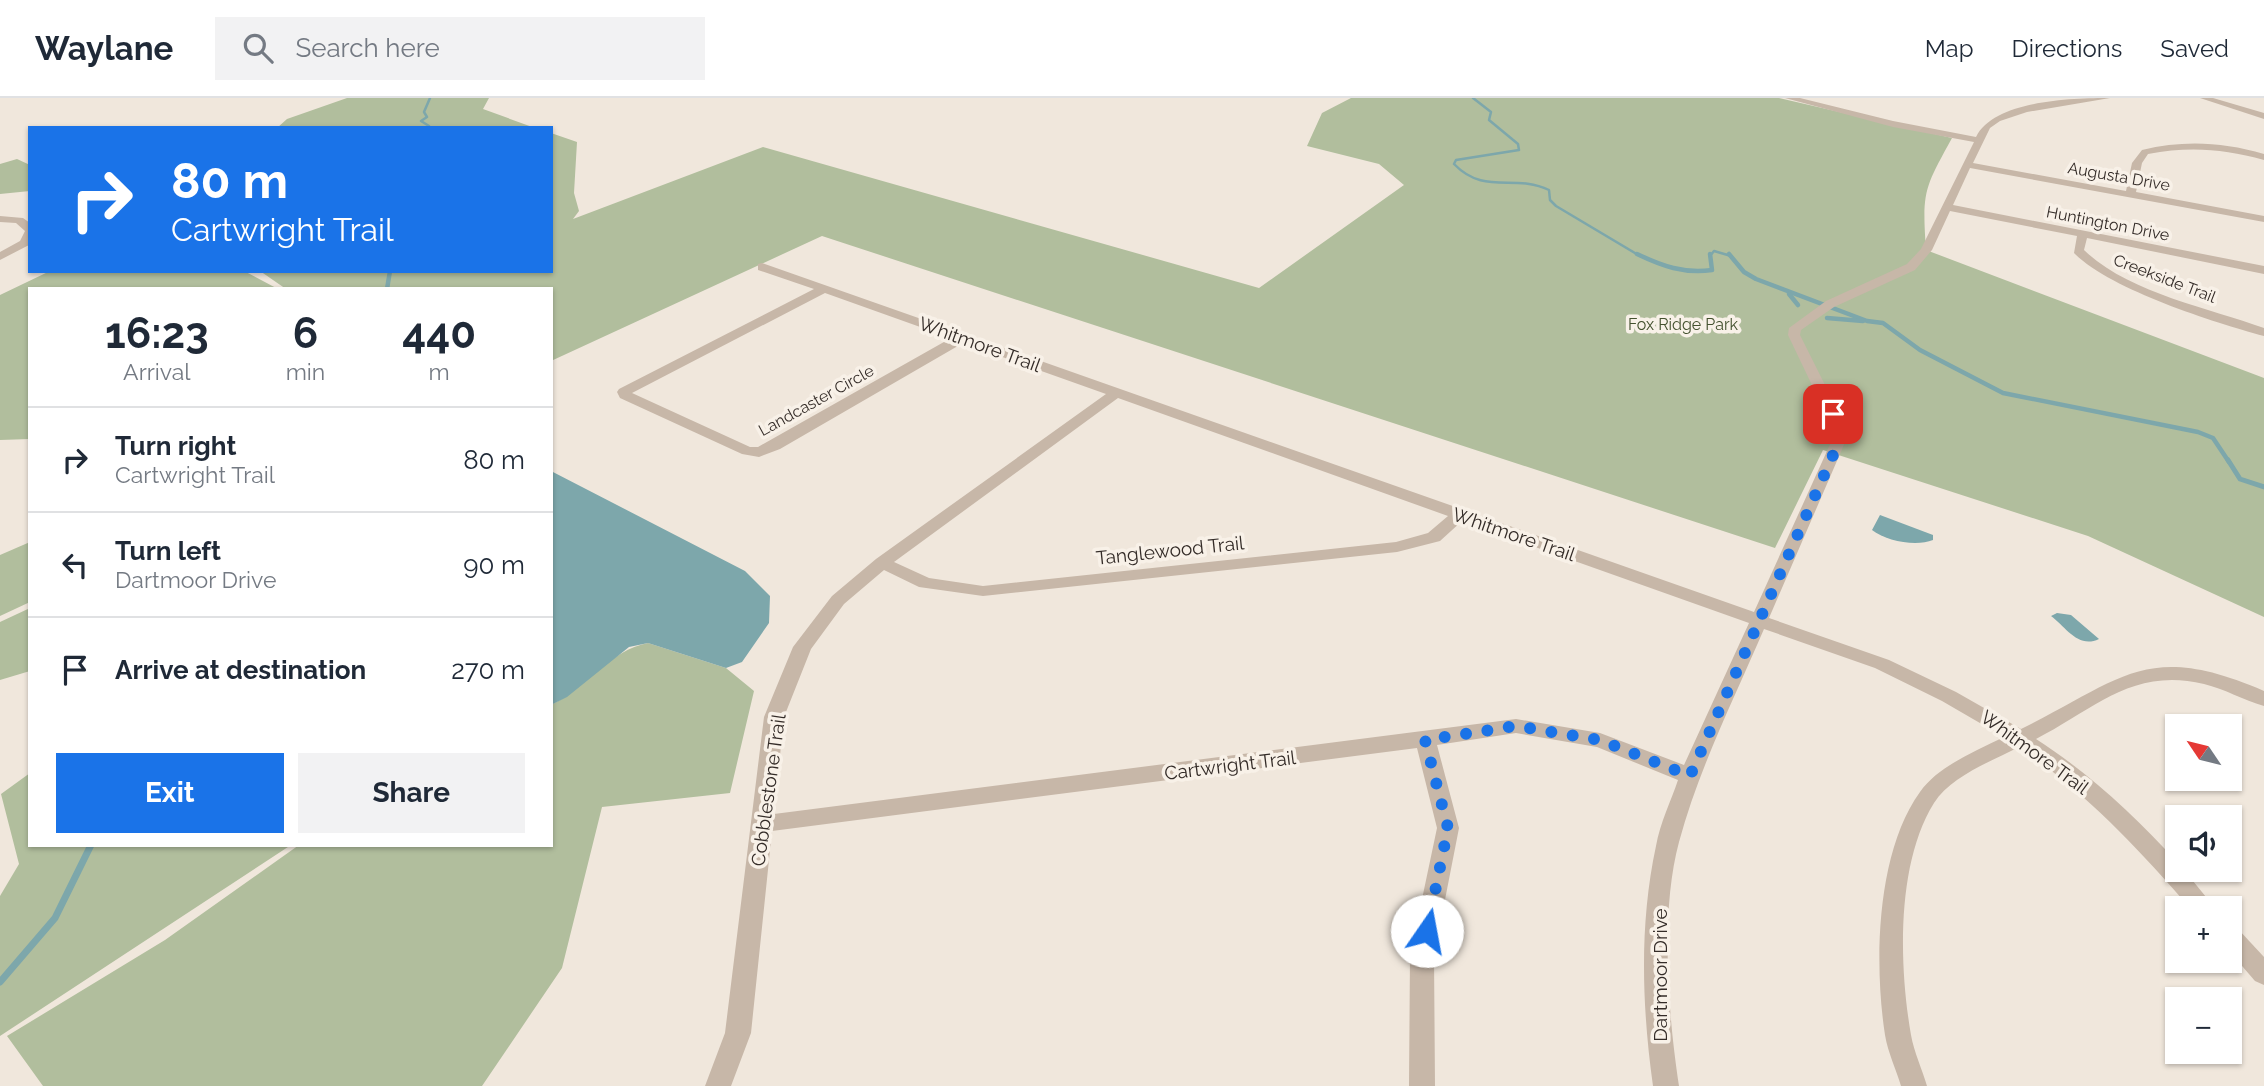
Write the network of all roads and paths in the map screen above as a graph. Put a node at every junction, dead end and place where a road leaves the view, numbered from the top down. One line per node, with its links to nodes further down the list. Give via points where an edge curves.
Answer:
1 (1789, 98): 5 (street)
2 (1821, 98): 5 (street)
3 (2106, 98): 7 (street, via 2001,117 1986,126)
4 (2204, 98): 6 (street)
5 (1809, 103): 7 (street)
6 (2264, 116)
7 (1979, 140): 9 (street)
8 (2264, 156): 10 (street, via 2215,144 2184,143 2145,152 2137,163)
9 (1968, 165): 10 (street, Augusta Drive); 11 (street)
10 (2130, 194): 13 (street, Augusta Drive)
11 (1945, 207): 15 (street, Huntington Drive); 26 (street, Dartmoor Drive, via 1926,250 1911,267 1830,303 1795,328 1794,335 1839,427 1839,440)
12 (0, 219): 14 (street, via 19,220)
13 (2264, 219)
14 (28, 228)
15 (2083, 234): 19 (street, Huntington Drive); 21 (street, Creekside Trail, via 2078,251 2085,262)
16 (28, 235): 17 (street, via 25,243)
17 (0, 257)
18 (762, 267): 20 (street, Whitmore Trail)
19 (2264, 270)
20 (824, 289): 22 (street, Whitmore Trail); 22 (street, Landcaster Circle, via 631,386 625,395 747,451 759,452)
21 (2264, 332)
22 (961, 338): 23 (street, Whitmore Trail)
23 (1116, 393): 24 (street, Whitmore Trail); 25 (street, Cobblestone Trail)
24 (1458, 514): 25 (street, Tanglewood Trail, via 1434,537 1396,547 983,591 925,583); 26 (street, Whitmore Trail)
25 (882, 563): 31 (street, Cobblestone Trail, via 838,600 802,647 774,717)
26 (1761, 620): 28 (street, Whitmore Trail, via 1882,664 1945,693); 30 (street, Dartmoor Drive)
27 (2264, 699): 28 (street, via 2214,681 2173,673 2147,674 2118,684)
28 (2022, 739): 32 (street, Whitmore Trail, via 2127,823); 38 (street, via 1970,764 1928,796 1908,839 1896,890 1891,961 1899,1038)
29 (1425, 740): 30 (street, Cartwright Trail, via 1516,726 1600,740); 31 (street, Cartwright Trail); 36 (street, via 1448,828 1422,956)
30 (1690, 776): 37 (street, Dartmoor Drive, via 1667,844 1657,917 1657,1023)
31 (763, 824): 35 (street, Cobblestone Trail, via 738,1033)
32 (2193, 896)
33 (2242, 949): 34 (street)
34 (2264, 974)
35 (718, 1086)
36 (1422, 1086)
37 (1666, 1086)
38 (1914, 1086)

